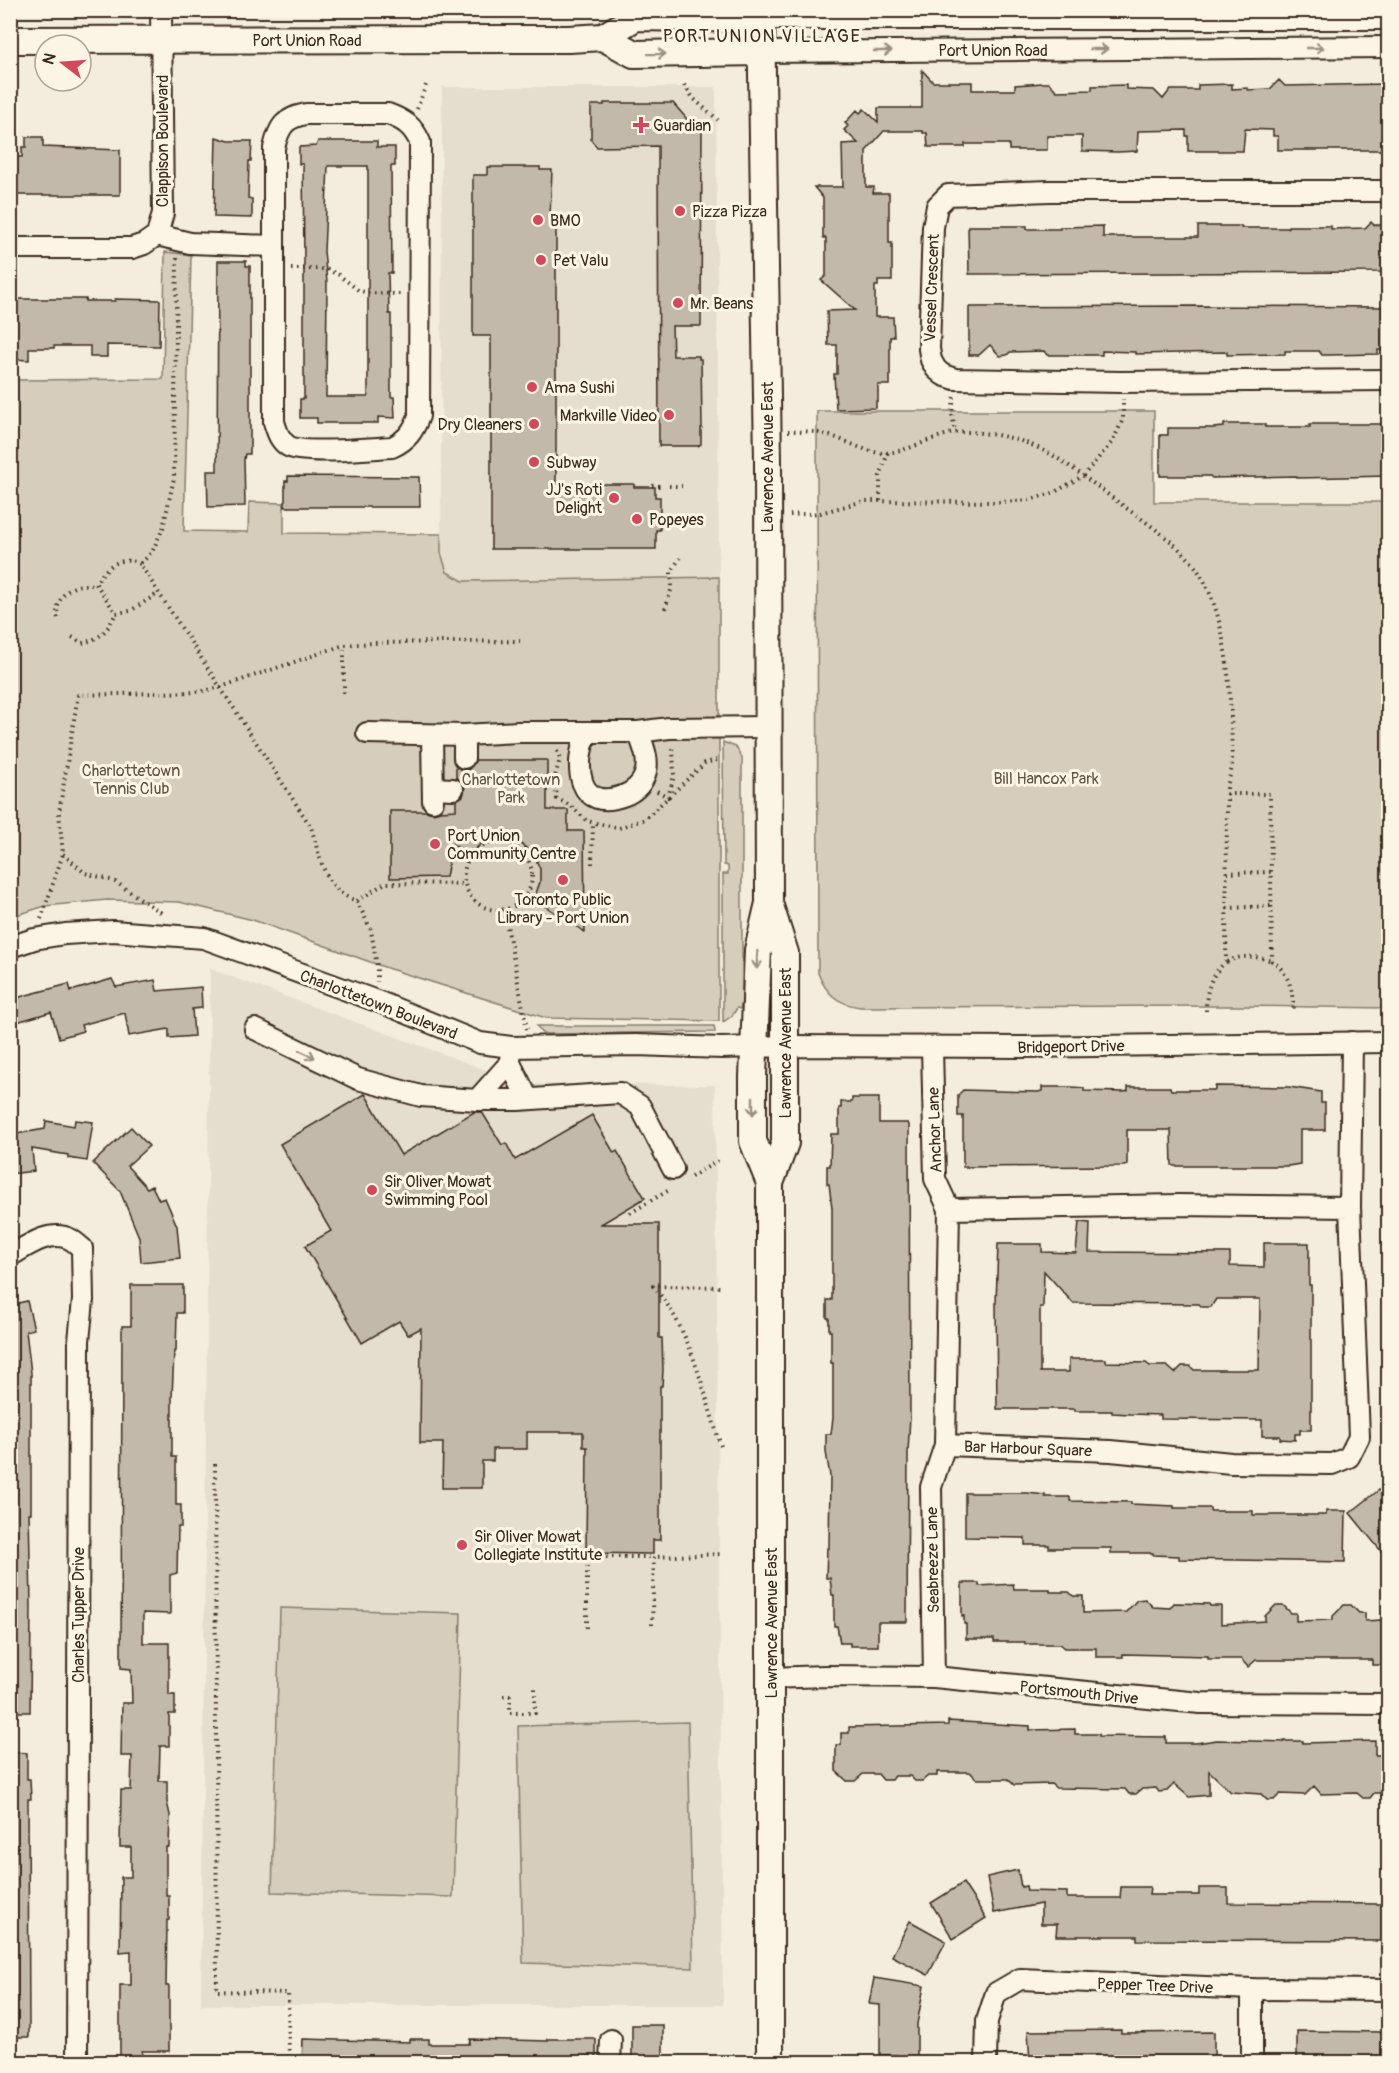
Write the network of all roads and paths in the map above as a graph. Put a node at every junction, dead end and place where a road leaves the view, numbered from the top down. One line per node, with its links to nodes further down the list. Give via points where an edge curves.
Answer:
1 (161, 10): 8 (street, Clappison Boulevard)
2 (1058, 14): 3 (street, Port Union Road); 4 (street, Port Union Road); 11 (street)
3 (1287, 14): 5 (street, Port Union Road); 10 (street)
4 (761, 15): 6 (main road, Port Union Road, via 636,17); 12 (main road, Lawrence Avenue East)
5 (1389, 19)
6 (603, 37): 8 (main road, Port Union Road); 12 (main road, Port Union Road, one-way to 12, via 634,54)
7 (10, 40): 8 (main road, Port Union Road)
8 (162, 41): 18 (street, Clappison Boulevard, via 163,213)
9 (1389, 47): 10 (street, Port Union Road, one-way to 9)
10 (1287, 48): 11 (street, Port Union Road, one-way to 10)
11 (1057, 50): 12 (street, Port Union Road, one-way to 11)
12 (761, 52): 27 (main road, Lawrence Avenue East)
13 (426, 85): 15 (path)
14 (684, 85): 16 (path)
15 (415, 116)
16 (718, 120)
17 (1389, 191): 24 (street, Vessel Crescent, via 1050,191 948,195 937,206 933,227 928,336 933,365)
18 (157, 235): 19 (street, via 190,243); 20 (street, via 132,248)
19 (273, 246): 23 (street, via 274,148 282,126 306,114 388,114 410,125 420,142); 23 (street, via 274,422 280,438 290,447 392,447 413,432 419,416)
20 (10, 248)
21 (180, 253): 38 (path, via 174,478 163,528 152,552)
22 (284, 269): 23 (path, via 333,271 367,294)
23 (420, 294)
24 (955, 379): 26 (street); 28 (path)
25 (1389, 380): 26 (street)
26 (1120, 382): 30 (path, via 1124,412 1120,428)
27 (768, 430): 29 (path, via 819,432 876,452); 36 (main road, Lawrence Avenue East)
28 (955, 432): 29 (path); 30 (path, via 992,434 1025,442 1052,454)
29 (888, 452): 35 (path, via 880,476)
30 (1083, 476): 35 (path, via 1053,493 1019,501); 58 (path, via 1179,549 1208,588 1219,621 1228,680 1232,767)
31 (652, 486): 32 (path)
32 (660, 486)
33 (669, 486): 34 (path)
34 (682, 486)
35 (879, 501): 36 (path, via 857,501 815,514)
36 (768, 516): 49 (main road, Lawrence Avenue East)
37 (680, 558): 41 (path, via 671,572 672,587)
38 (140, 564): 39 (path, via 130,559 120,561 102,573); 40 (path)
39 (96, 584): 42 (path); 43 (path, via 78,586 64,595 56,612)
40 (159, 593): 42 (path, via 130,611); 47 (path)
41 (665, 609)
42 (116, 613): 44 (path, via 105,634 82,642)
43 (58, 618)
44 (72, 637)
45 (520, 641): 46 (path)
46 (344, 645): 47 (path); 48 (path)
47 (220, 687): 61 (path, via 199,692 78,695 59,813); 66 (path, via 311,827 332,886 346,898)
48 (344, 693)
49 (768, 727): 50 (street); 67 (main road, Lawrence Avenue East)
50 (638, 732): 52 (street); 52 (street, via 644,746 645,777 633,792 600,800 589,793 581,780 578,762)
51 (367, 733): 53 (street)
52 (587, 733): 54 (street)
53 (432, 735): 54 (street); 57 (street, via 433,795)
54 (464, 735): 56 (street)
55 (673, 739): 59 (path, via 674,776)
56 (464, 758)
57 (453, 789)
58 (1227, 795): 63 (path, via 1270,794); 64 (path)
59 (668, 797)
60 (593, 823): 62 (path)
61 (63, 854): 71 (path, via 85,873 114,881); 72 (path)
62 (592, 864)
63 (1270, 872): 64 (path); 68 (path)
64 (1227, 873): 69 (path)
65 (465, 884): 66 (path, via 385,883); 70 (path, via 483,907); 70 (path, via 465,869 476,850 496,842 518,849 530,867 530,889 515,906)
66 (357, 901): 76 (path, via 371,930)
67 (769, 903): 82 (main road, Lawrence Avenue East, via 784,953); 83 (main road, Lawrence Avenue East, one-way to 83, via 758,950)
68 (1271, 906): 69 (path); 74 (path)
69 (1227, 908): 75 (path)
70 (504, 910): 85 (path, via 527,1023)
71 (160, 912)
72 (34, 939): 73 (street, Charlottetown Boulevard); 76 (street, Charlottetown Boulevard, via 114,931 204,938)
73 (10, 946)
74 (1272, 961): 75 (path, via 1242,957); 78 (path, via 1289,980)
75 (1226, 962): 77 (path, via 1211,979)
76 (382, 1003): 85 (street, Charlottetown Boulevard, via 480,1043)
77 (1206, 1011)
78 (1294, 1012)
79 (255, 1029): 87 (street, one-way to 87, via 358,1079 421,1096)
80 (1352, 1042): 81 (street, Bridgeport Drive); 84 (street, Bridgeport Drive); 90 (street, Bar Harbour Square)
81 (1389, 1042)
82 (784, 1046): 83 (street, Bridgeport Drive); 84 (street, Bridgeport Drive); 89 (main road, Lawrence Avenue East, via 785,1143)
83 (754, 1047): 85 (street, Charlottetown Boulevard, via 636,1045); 89 (main road, Lawrence Avenue East, one-way to 89, via 753,1141)
84 (932, 1047): 91 (street, Anchor Lane, via 935,1179)
85 (516, 1053): 86 (street); 87 (street)
86 (528, 1099): 87 (street); 88 (street, via 620,1093 640,1106)
87 (477, 1100)
88 (673, 1168)
89 (770, 1183): 102 (main road, Lawrence Avenue East)
90 (1350, 1207): 91 (street); 94 (street, Bar Harbour Square, via 1359,1437 1349,1457 1332,1464 1231,1463 1111,1451)
91 (949, 1209): 94 (street, Bar Harbour Square)
92 (10, 1256): 109 (street, Charles Tupper Drive, via 43,1239 70,1239 82,1248 84,1270 78,1353)
93 (721, 1287): 95 (path, via 653,1286 683,1330)
94 (945, 1445): 101 (street, Seabreeze Lane, via 931,1486)
95 (721, 1446)
96 (215, 1464): 110 (path, via 217,1990 288,1993)
97 (722, 1554): 98 (path)
98 (654, 1557): 99 (path); 100 (path, via 587,1557)
99 (652, 1625)
100 (587, 1628)
101 (934, 1677): 102 (street, Portsmouth Drive); 105 (street, Portsmouth Drive, via 1200,1703)
102 (770, 1678): 112 (main road, Lawrence Avenue East)
103 (535, 1684): 104 (path, via 535,1713 510,1713 510,1695)
104 (503, 1696)
105 (1389, 1704)
106 (1252, 1989): 107 (street, Pepper Tree Drive); 113 (street, Pepper Tree Drive, via 1020,1980 996,1993 987,2021); 114 (street)
107 (1389, 1990)
108 (611, 2040): 111 (street)
109 (76, 2062)
110 (289, 2062)
111 (610, 2062)
112 (770, 2062)
113 (986, 2062)
114 (1252, 2062)

